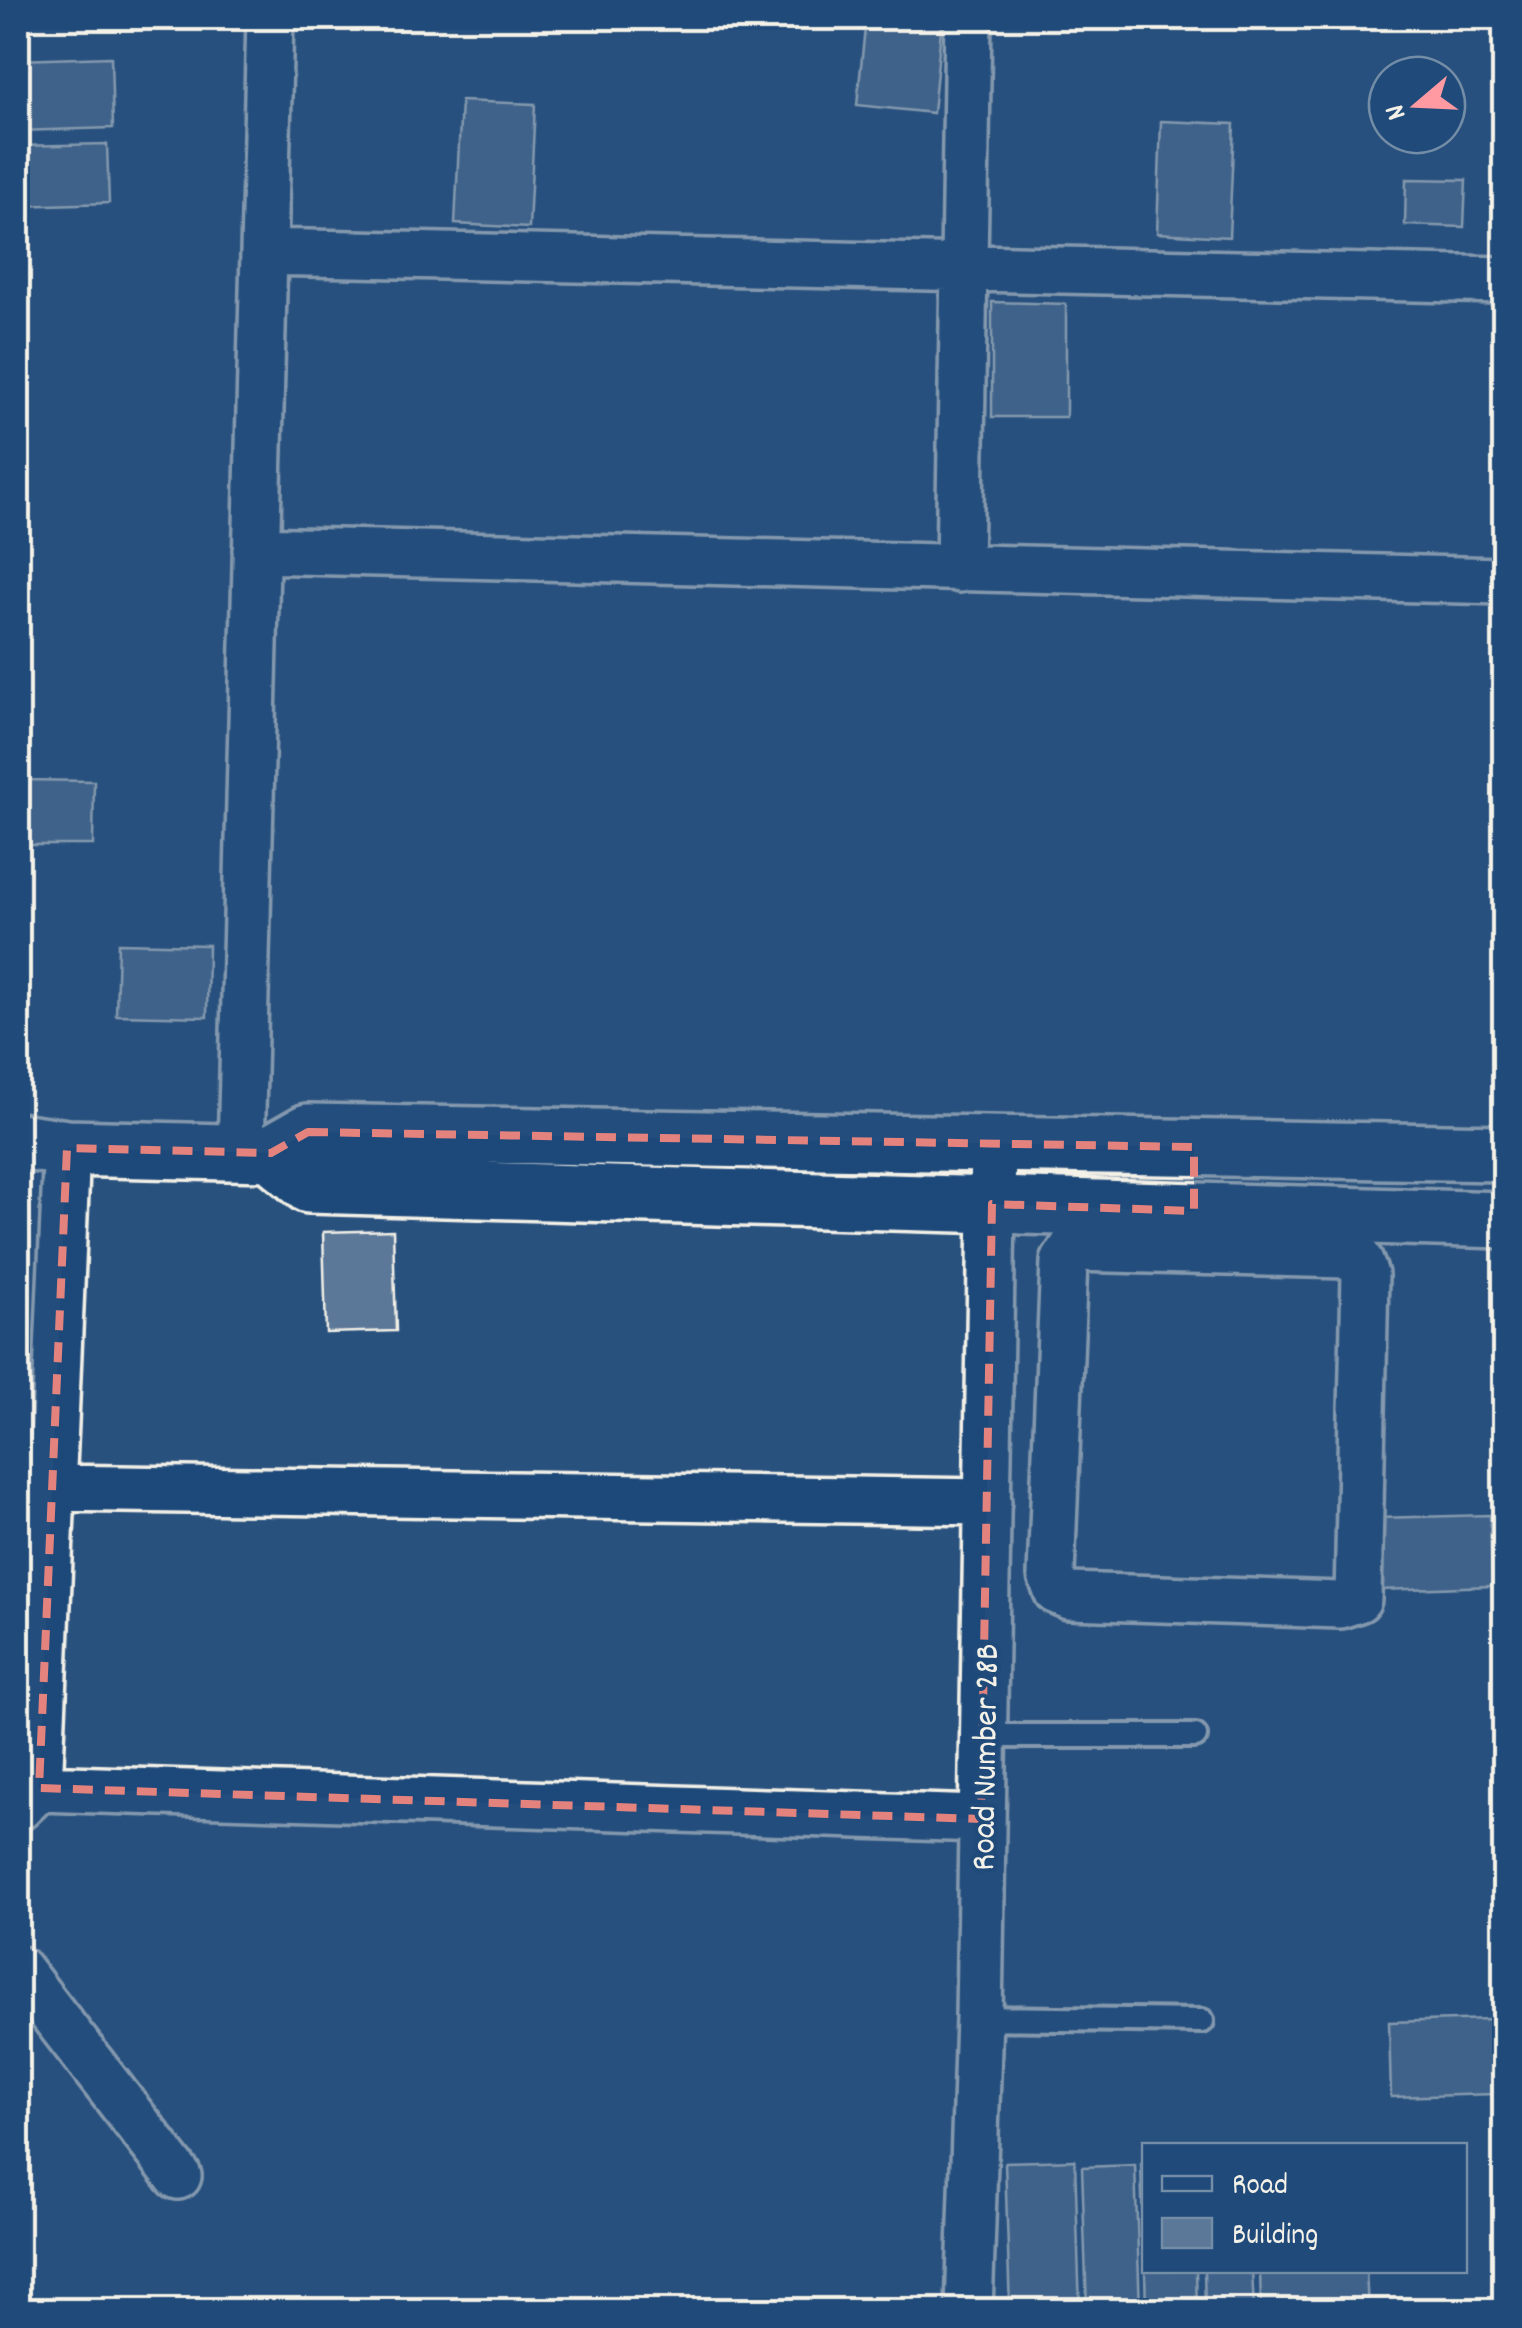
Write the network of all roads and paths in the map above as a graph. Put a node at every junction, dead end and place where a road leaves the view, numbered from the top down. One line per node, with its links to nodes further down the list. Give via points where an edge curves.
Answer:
1 (270, 18): 3 (street)
2 (968, 18): 4 (street)
3 (264, 252): 4 (street); 6 (street)
4 (963, 267): 5 (street); 7 (street)
5 (1504, 280)
6 (256, 550): 7 (street); 12 (street)
7 (959, 569): 8 (street)
8 (1504, 581)
9 (42, 1144): 12 (street); 17 (street)
10 (992, 1144): 11 (street); 12 (street, via 308,1132); 14 (street, Road Number 28B)
11 (1194, 1148): 13 (street); 16 (street)
12 (256, 1152): 14 (street, via 308,1185)
13 (1504, 1152)
14 (992, 1204): 16 (street); 18 (street, Road Number 28B)
15 (1504, 1220): 16 (street)
16 (1194, 1231): 16 (street, via 1346,1255 1364,1268 1360,1590 1353,1603 1070,1596 1057,1591 1050,1575 1068,1253)
17 (54, 1488): 18 (street); 21 (street)
18 (988, 1502): 19 (street, Road Number 28B)
19 (984, 1736): 20 (lane); 22 (street, Road Number 28B)
20 (1195, 1736)
21 (28, 1798): 22 (street)
22 (981, 1819): 24 (street, Road Number 28B)
23 (18, 1969): 26 (street)
24 (979, 2018): 25 (lane); 27 (street, Road Number 28B)
25 (1202, 2021)
26 (178, 2176)
27 (969, 2310)

